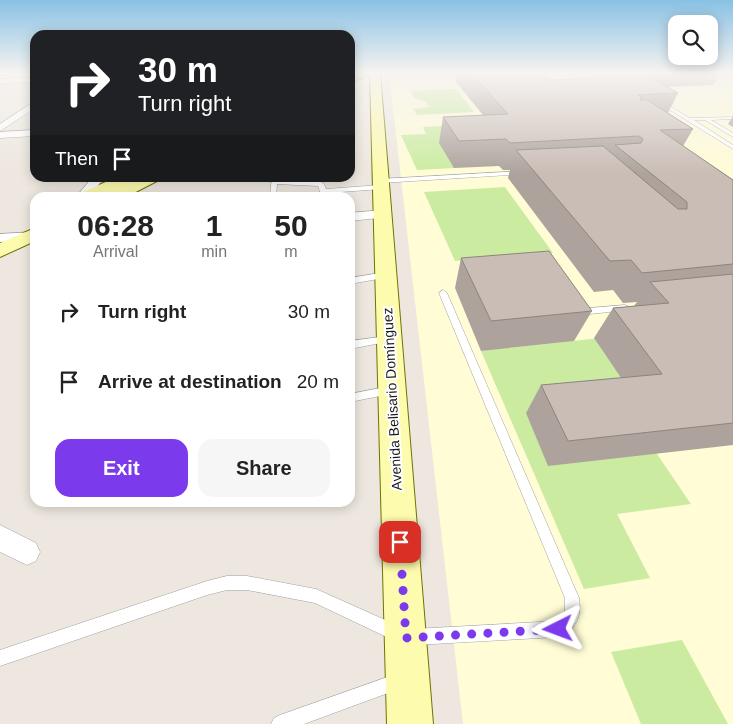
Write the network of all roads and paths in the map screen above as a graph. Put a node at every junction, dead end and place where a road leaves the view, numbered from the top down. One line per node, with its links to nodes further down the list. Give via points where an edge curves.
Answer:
1 (30, 107): 8 (street)
2 (377, 107): 23 (main road, Avenida Belisario Domínguez)
3 (667, 107): 7 (lane)
4 (733, 118): 5 (lane)
5 (706, 119): 7 (lane); 11 (lane)
6 (679, 120): 7 (lane)
7 (688, 120): 12 (lane)
8 (0, 128)
9 (30, 133): 10 (street)
10 (0, 135)
11 (733, 135)
12 (733, 147)
13 (526, 173): 23 (lane)
14 (94, 182): 18 (street)
15 (118, 182): 19 (main road)
16 (143, 182): 20 (main road)
17 (276, 182): 21 (lane, via 321,184)
18 (85, 192)
19 (97, 192)
20 (122, 192)
21 (324, 192)
22 (355, 194): 23 (lane)
23 (381, 194): 24 (street); 29 (main road, Avenida Belisario Domínguez)
24 (355, 213)
25 (30, 232): 27 (main road)
26 (30, 233): 28 (main road)
27 (0, 237)
28 (0, 251)
29 (386, 275): 30 (lane); 34 (main road, Avenida Belisario Domínguez)
30 (355, 280)
31 (444, 293): 40 (lane, via 572,598 574,612 568,624 558,629)
32 (638, 306): 33 (lane)
33 (590, 311)
34 (389, 338): 35 (lane); 36 (main road, Avenida Belisario Domínguez)
35 (355, 344)
36 (392, 389): 37 (lane); 40 (main road, Avenida Belisario Domínguez)
37 (355, 397)
38 (0, 538): 39 (street)
39 (27, 552)
40 (406, 638): 41 (lane, via 316,596 247,583 227,583); 42 (main road, Avenida Belisario Domínguez)
41 (0, 658)
42 (408, 678): 43 (lane); 44 (main road, Avenida Belisario Domínguez)
43 (280, 724)
44 (410, 724)

